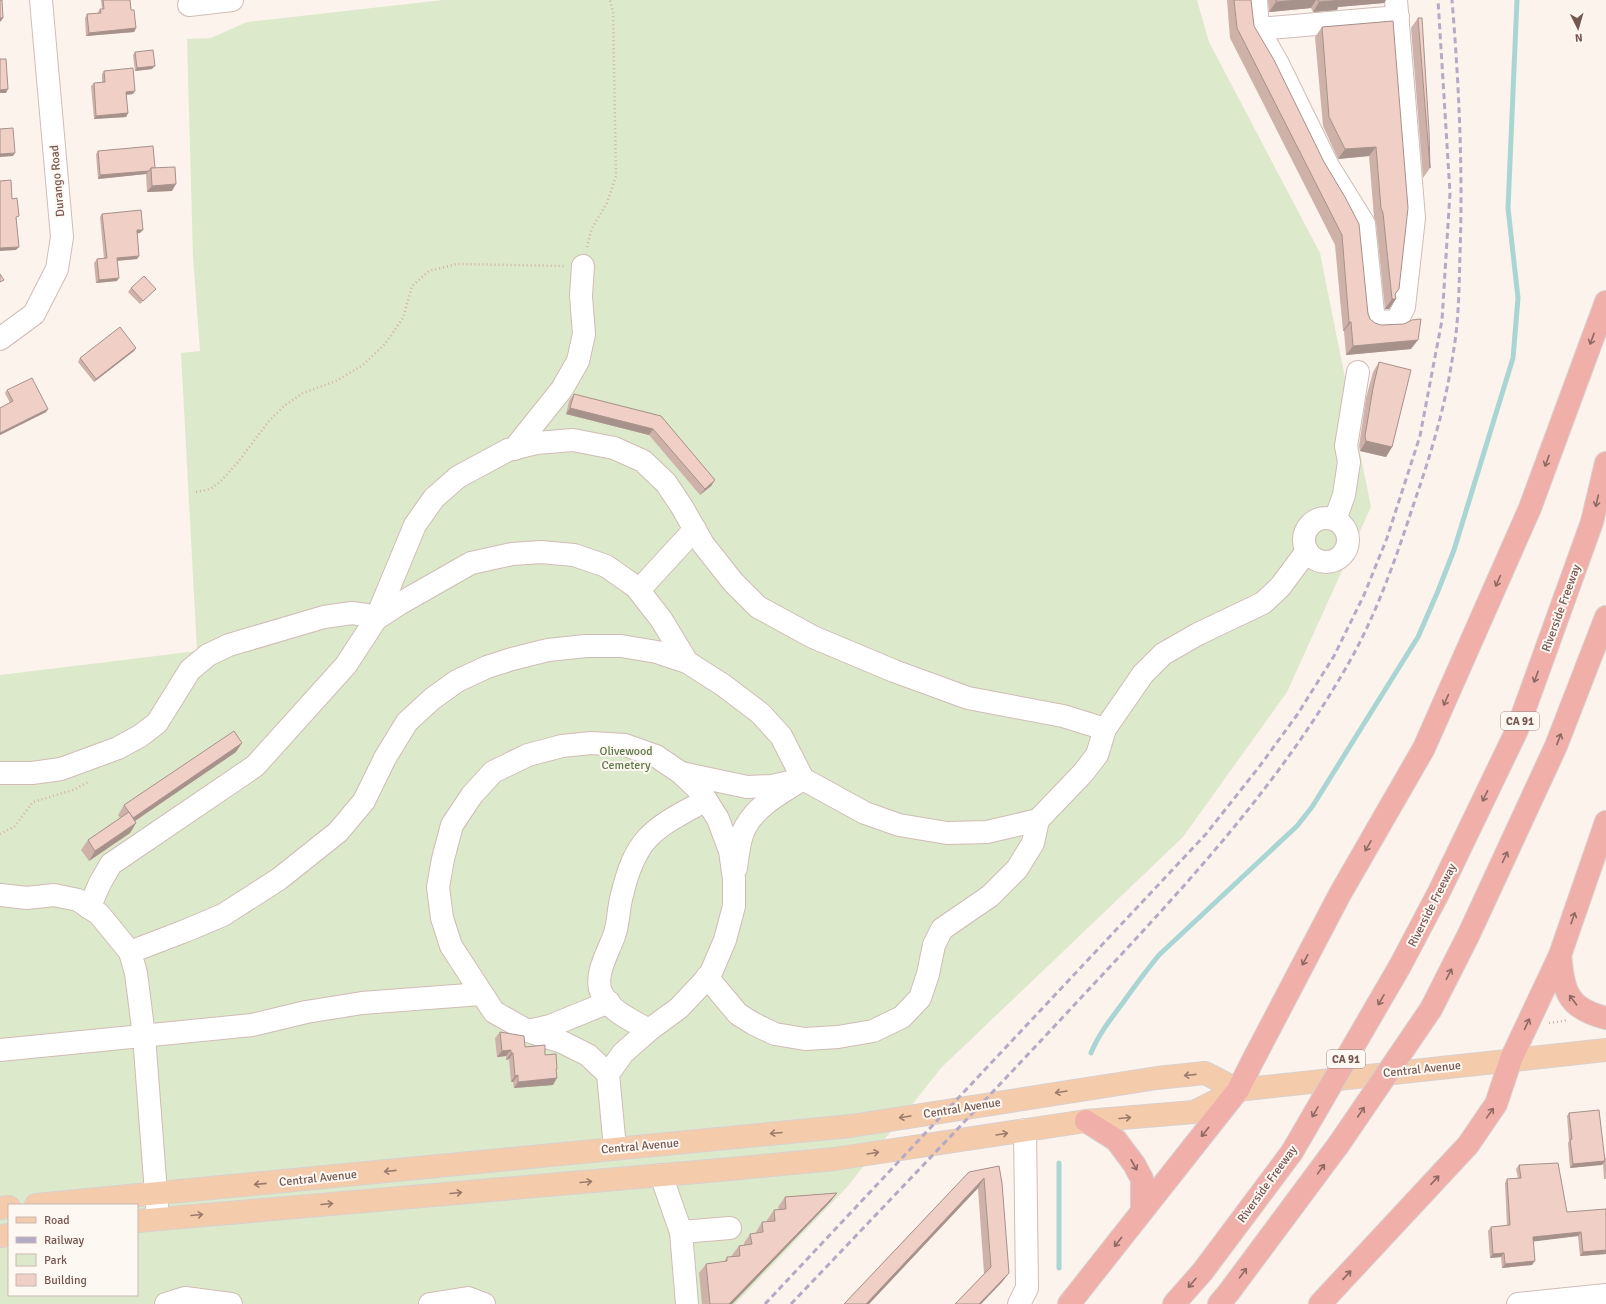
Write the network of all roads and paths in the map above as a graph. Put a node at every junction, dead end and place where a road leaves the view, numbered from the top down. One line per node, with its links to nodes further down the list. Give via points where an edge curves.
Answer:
1 (41, 0): 10 (street, Durango Road, via 62,237 57,269 34,314)
2 (232, 0): 5 (street)
3 (610, 0): 8 (path, via 613,12 616,176 607,203 592,228)
4 (1256, 0): 7 (street)
5 (189, 5)
6 (1397, 8): 7 (street); 7 (street, via 1414,218 1404,307 1397,321 1374,322 1364,224 1328,166)
7 (1258, 29)
8 (583, 266): 12 (street, via 581,296 584,334 578,360 562,389); 14 (path, via 456,264 429,271 412,286 403,318 386,344 363,365 336,381 303,393 284,406 220,482 210,489)
9 (1606, 302): 49 (highway, one-way to 49, via 1530,508 1424,748 1340,894)
10 (0, 339)
11 (1358, 372): 15 (street, via 1346,446 1349,462 1344,495)
12 (514, 449): 16 (street, via 536,443 573,440 614,448 643,461 666,483); 20 (street, via 458,477 434,498 415,525)
13 (1606, 463): 69 (highway, Riverside Freeway / CA 91, one-way to 69, bridge, via 1592,522 1517,730 1439,892 1400,966 1292,1152 1203,1271)
14 (196, 492)
15 (1335, 520): 17 (street, via 1321,519 1310,526 1304,538); 17 (street, via 1346,530 1348,537 1348,544 1340,557 1334,561 1319,561)
16 (695, 530): 18 (street); 22 (street, via 733,582 758,607 813,638 968,698 1063,716)
17 (1307, 551): 22 (street, via 1280,587 1263,603 1163,654 1143,674)
18 (639, 590): 20 (street, via 606,566 574,555 541,552 512,554 471,564); 21 (street, via 661,619)
19 (1606, 617): 70 (highway, one-way to 19, bridge, via 1339,1144 1431,1009 1470,934 1556,746)
20 (376, 619): 24 (street, via 352,613 324,617 229,645 208,655 190,670 157,722 140,736 118,748 62,769 32,774); 33 (street, via 346,665 255,766 111,864)
21 (687, 662): 26 (street, via 760,713 781,736); 34 (street, via 657,652 621,646 586,646 548,650 512,659 456,681 407,722 385,758 364,801 338,832 279,879 223,915)
22 (1106, 728): 28 (street, via 1097,755)
23 (681, 772): 26 (street, via 747,787 772,786); 27 (street); 37 (street, via 656,756 625,745 591,743 562,746 528,754 493,772 472,795 452,825 438,887 442,918 451,946)
24 (0, 773)
25 (96, 778): 30 (path, via 73,790 33,802 14,827)
26 (803, 779): 28 (street, via 865,813 906,826 947,833 987,832); 31 (street, via 757,811 745,827)
27 (706, 800): 31 (street, via 718,820 730,851); 38 (street, via 652,832 638,848 626,874 615,934 598,977 602,994)
28 (1038, 820): 36 (street, via 1033,843 1017,869 990,896 942,929 934,945 920,998 902,1017 873,1031 805,1039 775,1034 738,1014)
29 (1606, 822): 35 (highway, one-way to 29)
30 (0, 834)
31 (734, 879): 36 (street, via 734,906 725,940)
32 (0, 895): 33 (street, via 27,898 54,895 78,900)
33 (90, 908): 34 (street, via 99,914)
34 (130, 952): 44 (street, via 136,974)
35 (1560, 955): 40 (highway, one-way to 35, via 1580,1008 1570,997 1563,983); 47 (highway, one-way to 35)
36 (707, 977): 42 (street, via 679,1008)
37 (481, 994): 43 (street, via 494,1012); 44 (street, via 362,1004 306,1012 252,1025)
38 (609, 1002): 42 (street, via 619,1013); 43 (street, via 550,1026)
39 (1568, 1017): 41 (path, via 1564,1021)
40 (1606, 1018)
41 (1544, 1024)
42 (649, 1030): 48 (street, via 623,1053)
43 (528, 1031): 48 (street, via 562,1042 588,1055)
44 (144, 1036): 45 (street); 54 (street)
45 (0, 1050)
46 (1606, 1050): 47 (main road, Central Avenue)
47 (1511, 1059): 49 (main road, Central Avenue); 71 (highway, one-way to 47, via 1468,1145 1496,1104)
48 (608, 1074): 52 (street)
49 (1238, 1090): 50 (main road, Central Avenue, one-way to 49, via 1194,1112); 52 (main road, Central Avenue, one-way to 52, via 1205,1073 1157,1078 851,1126); 56 (highway, one-way to 56)
50 (1086, 1121): 51 (main road, Central Avenue); 56 (highway, one-way to 56, via 1116,1140 1134,1164 1142,1179)
51 (1025, 1130): 53 (main road, Central Avenue, one-way to 51, via 834,1159); 67 (street, via 1027,1288)
52 (615, 1148): 54 (main road, Central Avenue, one-way to 54)
53 (661, 1175): 57 (main road, Central Avenue, one-way to 53); 60 (street)
54 (156, 1194): 55 (main road, Central Avenue); 57 (street)
55 (47, 1204)
56 (1142, 1211): 68 (highway, one-way to 68)
57 (158, 1219): 58 (main road, Central Avenue)
58 (138, 1221)
59 (730, 1228): 60 (street)
60 (681, 1232): 66 (street)
61 (1606, 1295): 72 (street)
62 (166, 1304): 63 (street, via 185,1298)
63 (231, 1304)
64 (430, 1304): 65 (street, via 468,1298)
65 (484, 1304)
66 (687, 1304)
67 (1019, 1304)
68 (1069, 1304)
69 (1174, 1304)
70 (1219, 1304)
71 (1320, 1304)
72 (1518, 1304)

